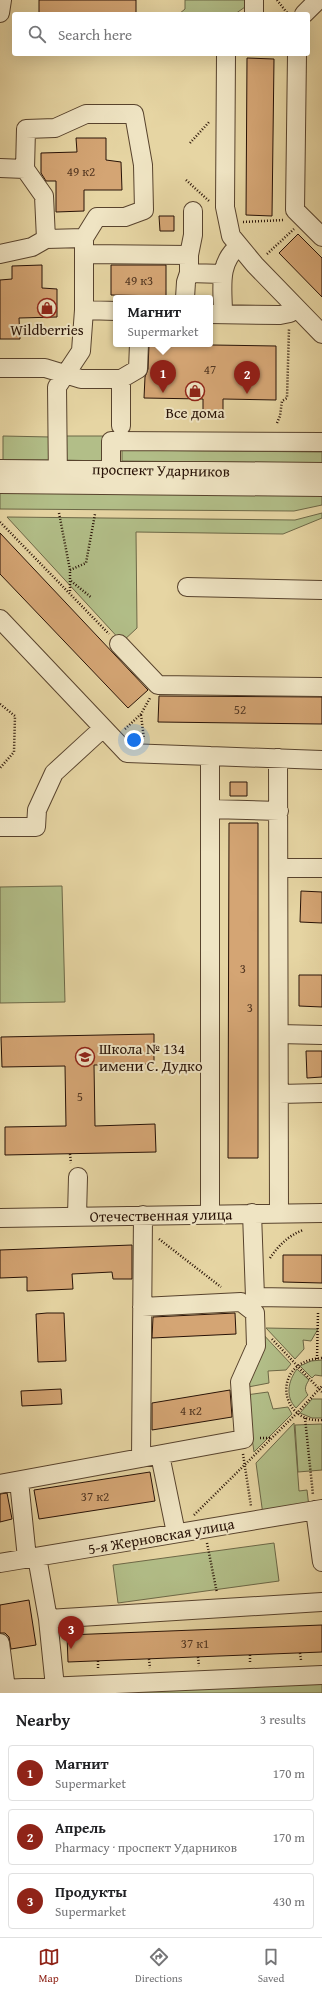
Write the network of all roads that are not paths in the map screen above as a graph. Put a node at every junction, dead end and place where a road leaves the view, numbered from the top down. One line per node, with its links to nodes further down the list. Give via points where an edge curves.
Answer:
1 (2, 0): 6 (street)
2 (254, 0): 4 (street)
3 (318, 0): 5 (street)
4 (254, 12)
5 (306, 12)
6 (0, 13)
7 (226, 56): 15 (street, via 225,207 232,236)
8 (297, 56): 12 (street, via 295,210 301,222)
9 (0, 168): 10 (street)
10 (25, 169): 13 (street, via 44,196); 14 (street, via 26,129 55,128 86,114 134,114 143,165 144,210 125,217 97,217)
11 (192, 211): 17 (street, via 193,235)
12 (322, 237)
13 (46, 239): 14 (street); 16 (street, via 32,247)
14 (84, 246): 17 (street); 21 (street)
15 (239, 246): 19 (street, via 225,261); 22 (street)
16 (0, 254)
17 (189, 255): 18 (street)
18 (189, 273): 19 (street); 20 (street)
19 (223, 274): 24 (street)
20 (185, 295)
21 (84, 310): 23 (street); 28 (street, via 81,351)
22 (293, 310): 24 (street, via 280,315); 25 (street)
23 (113, 311)
24 (217, 314)
25 (322, 334)
26 (139, 347): 29 (street, via 138,370)
27 (0, 368): 28 (street, via 46,368)
28 (66, 374): 29 (street, via 81,379); 34 (street, via 57,387)
29 (121, 379): 30 (street)
30 (121, 426)
31 (322, 442): 35 (street, via 110,441)
32 (0, 469): 34 (street, проспект Ударников)
33 (322, 472): 35 (street, проспект Ударников)
34 (58, 477): 35 (street, проспект Ударников); 36 (street, проспект Ударников)
35 (111, 477): 37 (street, проспект Ударников)
36 (0, 484)
37 (322, 487)
38 (187, 587): 39 (street)
39 (322, 590)
40 (0, 619): 43 (street)
41 (119, 644): 42 (street, via 158,685)
42 (322, 687)
43 (109, 734): 44 (street, via 127,753); 49 (street, via 54,773 37,810 36,827)
44 (210, 756): 45 (street); 47 (street)
45 (278, 758): 46 (street); 48 (street)
46 (322, 760)
47 (210, 809): 48 (street); 59 (street)
48 (278, 811): 50 (street)
49 (0, 827)
50 (278, 868): 51 (street); 52 (street)
51 (322, 868)
52 (278, 1034): 53 (street); 55 (street)
53 (322, 1035)
54 (322, 1093): 55 (street)
55 (279, 1094): 58 (street)
56 (74, 1171): 61 (street)
57 (322, 1212): 58 (street, Отечественная улица)
58 (279, 1213): 60 (street, Отечественная улица)
59 (210, 1214): 60 (street, Отечественная улица); 63 (street, Отечественная улица)
60 (252, 1214): 64 (street, via 255,1297)
61 (77, 1216): 62 (street, Отечественная улица); 63 (street, Отечественная улица)
62 (0, 1218)
63 (143, 1221): 65 (street)
64 (320, 1298)
65 (142, 1307): 66 (street, via 241,1302 255,1313 256,1346 240,1382 244,1439); 67 (street)
66 (160, 1455): 67 (street); 71 (street)
67 (141, 1458): 68 (street)
68 (19, 1480): 69 (street); 72 (street)
69 (0, 1484)
70 (319, 1509): 71 (street, 5-я Жерновская улица); 73 (street)
71 (176, 1533): 72 (street, 5-я Жерновская улица)
72 (32, 1558): 74 (street, 5-я Жерновская улица); 76 (street)
73 (322, 1562)
74 (0, 1563)
75 (322, 1602): 76 (street)
76 (48, 1618): 79 (street)
77 (0, 1643): 80 (street)
78 (322, 1675): 79 (street)
79 (55, 1687): 80 (street)
80 (3, 1689)

